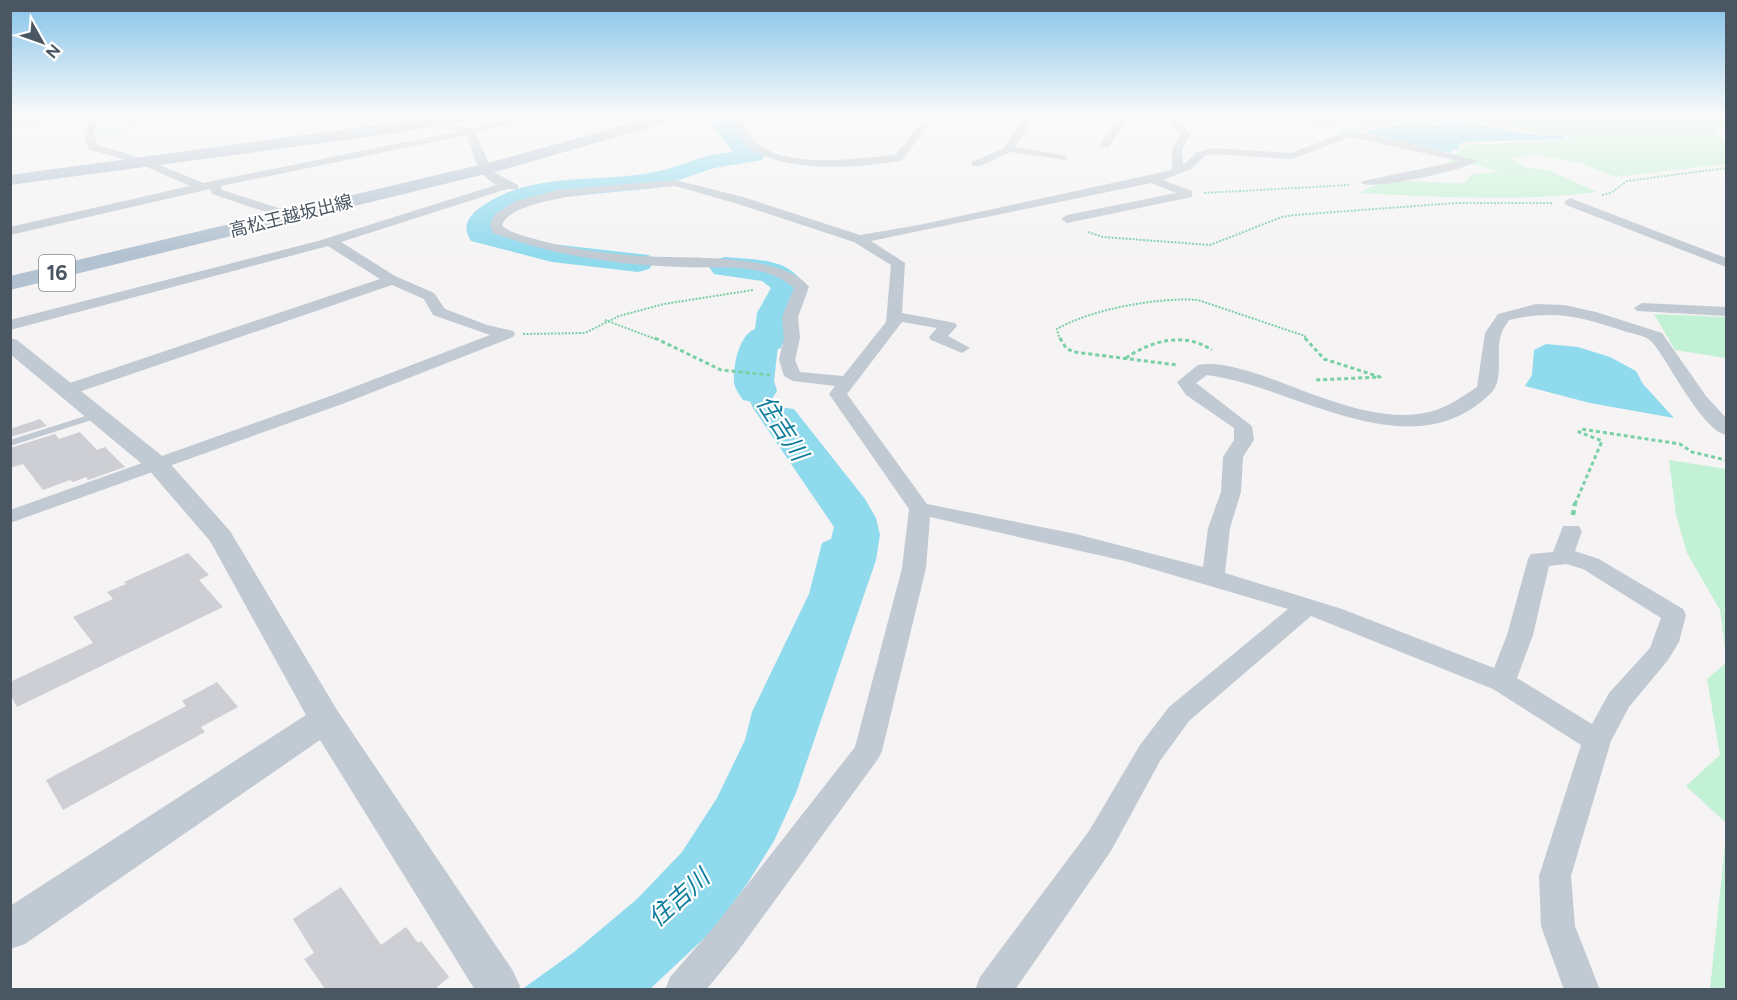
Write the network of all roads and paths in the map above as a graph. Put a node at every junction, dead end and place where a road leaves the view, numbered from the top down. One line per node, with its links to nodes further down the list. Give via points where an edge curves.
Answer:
1 (139, 163): 18 (main road)
2 (146, 163): 22 (street)
3 (306, 163): 20 (street)
4 (482, 163): 14 (street)
5 (494, 163): 14 (main road, 高松王越坂出線 / 16)
6 (495, 163): 14 (main road, 高松王越坂出線 / 16)
7 (807, 163): 8 (street)
8 (835, 163)
9 (979, 163): 13 (street)
10 (1178, 163): 16 (street)
11 (1196, 163): 16 (street)
12 (1465, 163): 19 (street)
13 (976, 164)
14 (482, 166): 21 (street); 28 (main road, 高松王越坂出線 / 16); 36 (main road, 高松王越坂出線 / 16)
15 (1726, 168): 26 (path, via 1627,181 1611,193)
16 (1178, 171): 17 (street)
17 (1152, 179): 23 (street); 25 (street)
18 (10, 180)
19 (1367, 183): 25 (path)
20 (215, 184): 22 (street); 28 (street, via 216,192 225,197)
21 (506, 185): 24 (street); 32 (street, via 448,207)
22 (202, 187): 30 (street)
23 (1097, 191): 27 (street); 31 (street)
24 (558, 194): 31 (street, via 675,183); 54 (street, via 508,210 496,225 498,230 576,252 745,266 788,276 802,287 790,317 792,338 787,360 793,376)
25 (1188, 194): 27 (street)
26 (1570, 202): 29 (path, via 1456,203 1294,215 1210,245 1103,237 1089,234); 33 (street)
27 (1135, 206): 29 (street)
28 (278, 212): 34 (main road, 高松王越坂出線 / 16)
29 (1067, 219)
30 (10, 231)
31 (859, 239): 41 (street, via 898,263)
32 (330, 242): 35 (street); 44 (street)
33 (1726, 263)
34 (10, 275)
35 (393, 280): 45 (street, via 428,295 438,312); 55 (street)
36 (10, 283)
37 (753, 290): 43 (path, via 663,304 619,316)
38 (1632, 292): 39 (street)
39 (1642, 308): 40 (street); 46 (street)
40 (1726, 312)
41 (895, 316): 48 (street, via 949,326 937,337); 54 (street, via 894,323)
42 (605, 320): 43 (path)
43 (611, 322): 45 (path, via 585,333); 52 (path, via 644,333 720,370)
44 (10, 325)
45 (507, 334): 60 (street)
46 (1656, 336): 51 (street, via 1564,310 1518,311 1503,317 1493,333 1484,390 1456,409 1431,418 1403,421 1374,419 1236,373); 57 (street, via 1700,400)
47 (10, 344): 55 (street)
48 (962, 348)
49 (1221, 355): 50 (path, via 1195,341 1173,341 1137,349)
50 (1126, 358): 51 (path); 53 (path, via 1082,355 1068,350 1057,329 1140,302 1189,298 1305,336 1324,359 1380,377)
51 (1204, 369): 65 (street, via 1186,382 1192,391 1243,426 1244,440 1233,457 1232,492 1219,528)
52 (774, 375)
53 (1313, 380)
54 (846, 382): 61 (street, via 838,394)
55 (67, 390): 56 (street)
56 (98, 415): 58 (lane); 60 (street)
57 (1726, 429)
58 (10, 443)
59 (1726, 460): 63 (path, via 1692,452 1680,444 1581,429 1579,432 1602,441 1576,497)
60 (157, 464): 62 (street); 68 (street, via 221,537)
61 (920, 509): 65 (street, via 1022,527); 72 (street, via 914,568 868,751)
62 (10, 517)
63 (1571, 531): 64 (street)
64 (1563, 555): 67 (street, via 1558,559 1539,559 1520,635); 69 (street, via 1591,564 1674,615 1659,654 1619,700)
65 (1213, 578): 66 (street)
66 (1308, 607): 67 (street); 73 (street, via 1179,714 1150,753 1100,841)
67 (1502, 682): 69 (street)
68 (325, 719): 70 (street); 71 (street)
69 (1597, 741): 74 (street, via 1555,876 1558,926)
70 (10, 930)
71 (497, 988)
72 (683, 990)
73 (993, 990)
74 (1582, 990)

